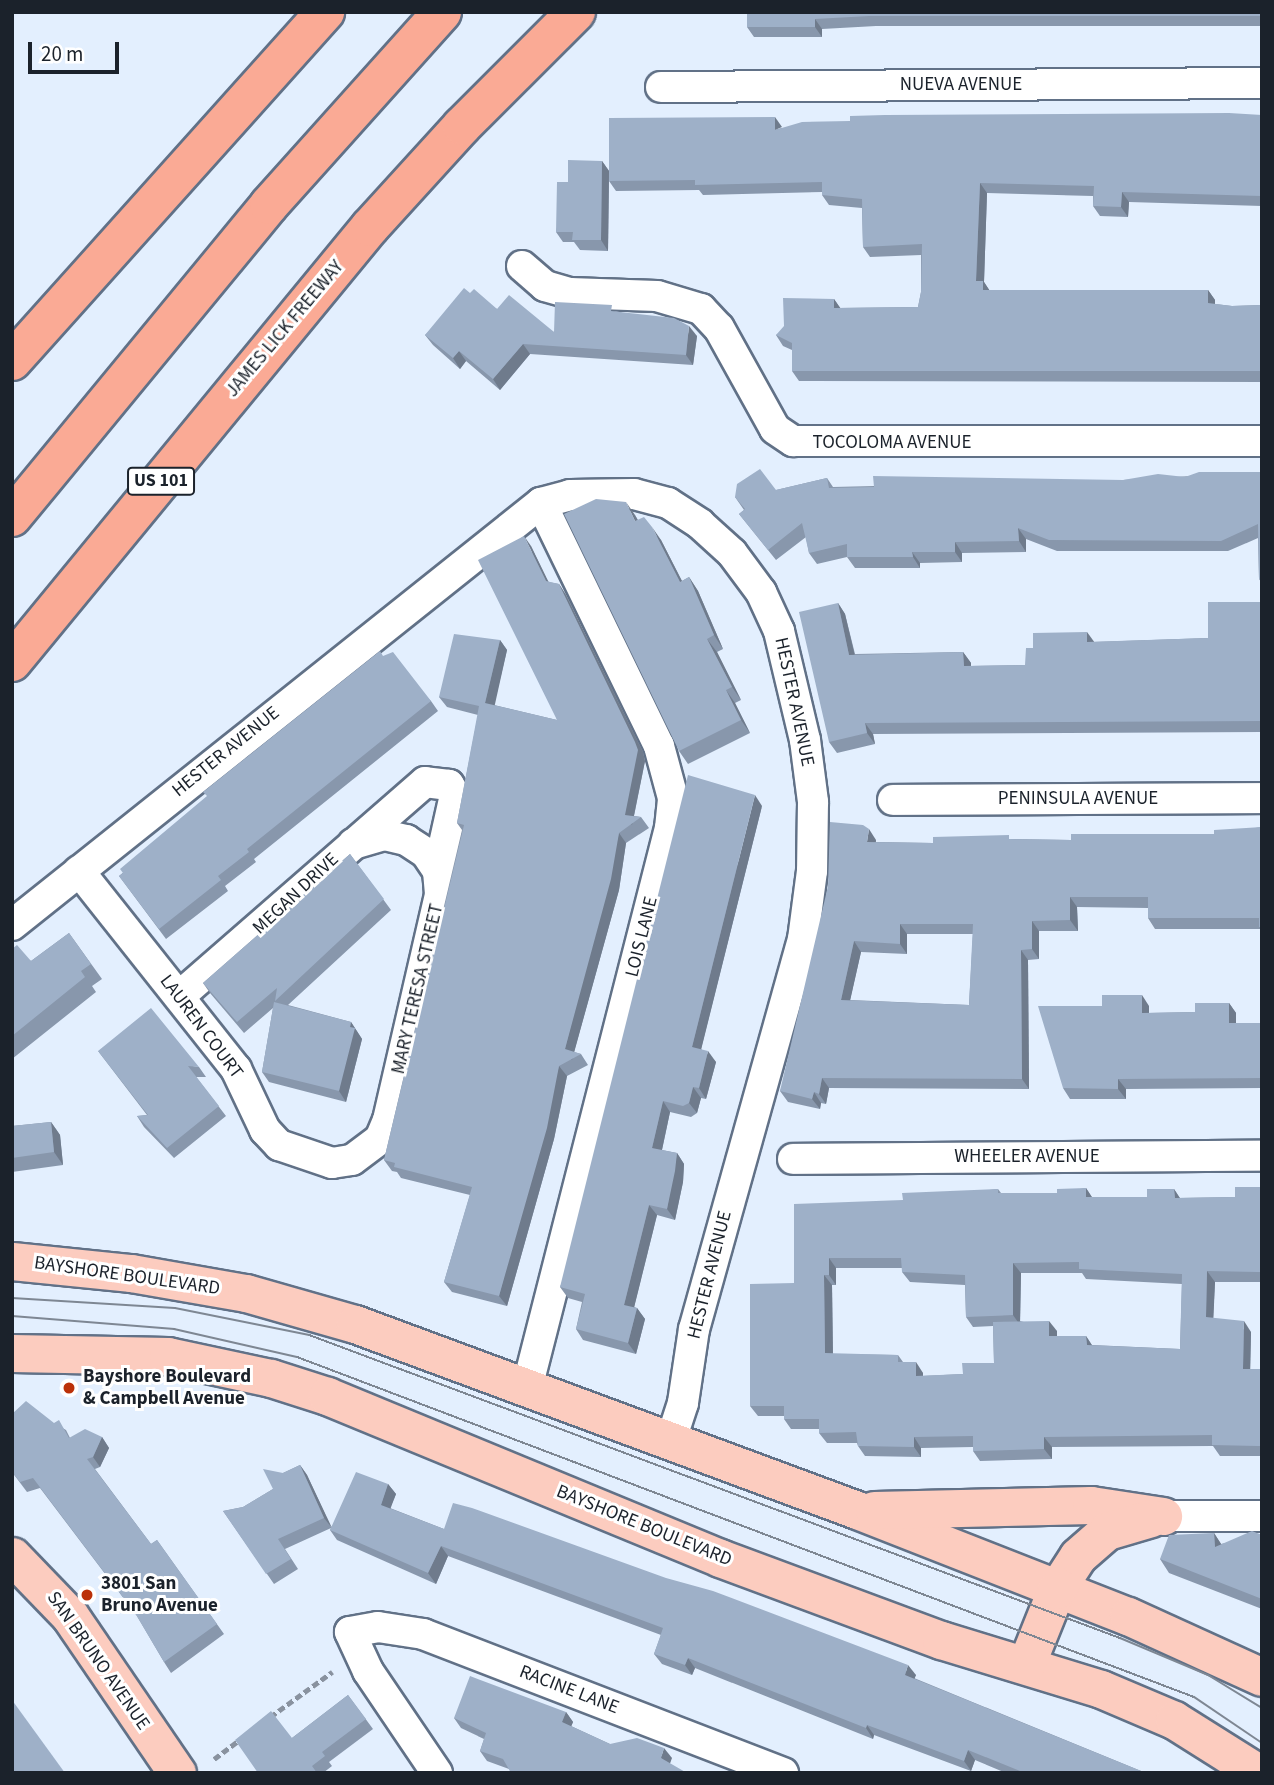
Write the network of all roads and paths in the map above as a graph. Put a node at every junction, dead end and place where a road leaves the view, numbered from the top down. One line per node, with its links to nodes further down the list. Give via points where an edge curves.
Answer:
1 (325, 12): 7 (highway)
2 (442, 12): 10 (highway, via 278,195)
3 (576, 12): 11 (highway, JAMES LICK FREEWAY / US 101, via 379,217)
4 (1262, 83): 5 (street, NUEVA AVENUE)
5 (661, 87)
6 (522, 266): 8 (street, TOCOLOMA AVENUE, via 545,286 570,293 657,296 701,309 719,328 775,429 793,441)
7 (12, 361)
8 (1262, 441)
9 (541, 503): 16 (street, HESTER AVENUE); 25 (street, LOIS LANE, via 659,746 673,798 670,828); 26 (street, HESTER AVENUE, via 570,495 634,494 668,503 700,524 732,553 761,592 779,631 805,740 813,802 812,871 803,939 694,1329 683,1403)
10 (12, 517)
11 (12, 663)
12 (449, 785): 15 (street, MEGAN DRIVE, via 425,782); 17 (street, MARY TERESA STREET, via 455,795)
13 (1262, 798): 14 (street, PENINSULA AVENUE)
14 (893, 800)
15 (346, 847): 17 (street, via 384,835 406,840 426,853); 19 (street, MEGAN DRIVE, via 302,884 277,915)
16 (79, 871): 18 (street, HESTER AVENUE); 19 (street, LAUREN COURT)
17 (438, 871): 22 (street, MARY TERESA STREET, via 440,894 388,1120 368,1151)
18 (12, 925)
19 (180, 996): 22 (street, LAUREN COURT, via 236,1069 265,1130 279,1145)
20 (1262, 1156): 21 (street, WHEELER AVENUE)
21 (793, 1158)
22 (332, 1163)
23 (12, 1261): 25 (main road, BAYSHORE BOULEVARD, via 131,1273 296,1305)
24 (12, 1353): 32 (main road, BAYSHORE BOULEVARD, via 168,1356 271,1378 442,1441 720,1558 941,1640)
25 (527, 1388): 26 (main road, BAYSHORE BOULEVARD)
26 (671, 1440): 27 (main road, BAYSHORE BOULEVARD)
27 (857, 1510): 28 (main road, via 1091,1505); 31 (main road, BAYSHORE BOULEVARD)
28 (1163, 1516): 29 (street); 31 (main road, via 1107,1531 1078,1556)
29 (1262, 1516)
30 (12, 1556): 38 (main road, SAN BRUNO AVENUE, via 70,1616)
31 (1056, 1590): 32 (main road); 34 (main road, BAYSHORE BOULEVARD, via 1212,1651)
32 (1026, 1665): 41 (main road, BAYSHORE BOULEVARD, via 1101,1689 1174,1720)
33 (332, 1672): 35 (path)
34 (1262, 1677)
35 (267, 1720)
36 (246, 1735): 37 (path)
37 (214, 1759)
38 (177, 1773)
39 (437, 1773): 40 (street, RACINE LANE, via 368,1671 350,1632 402,1627)
40 (783, 1773)
41 (1258, 1773)

